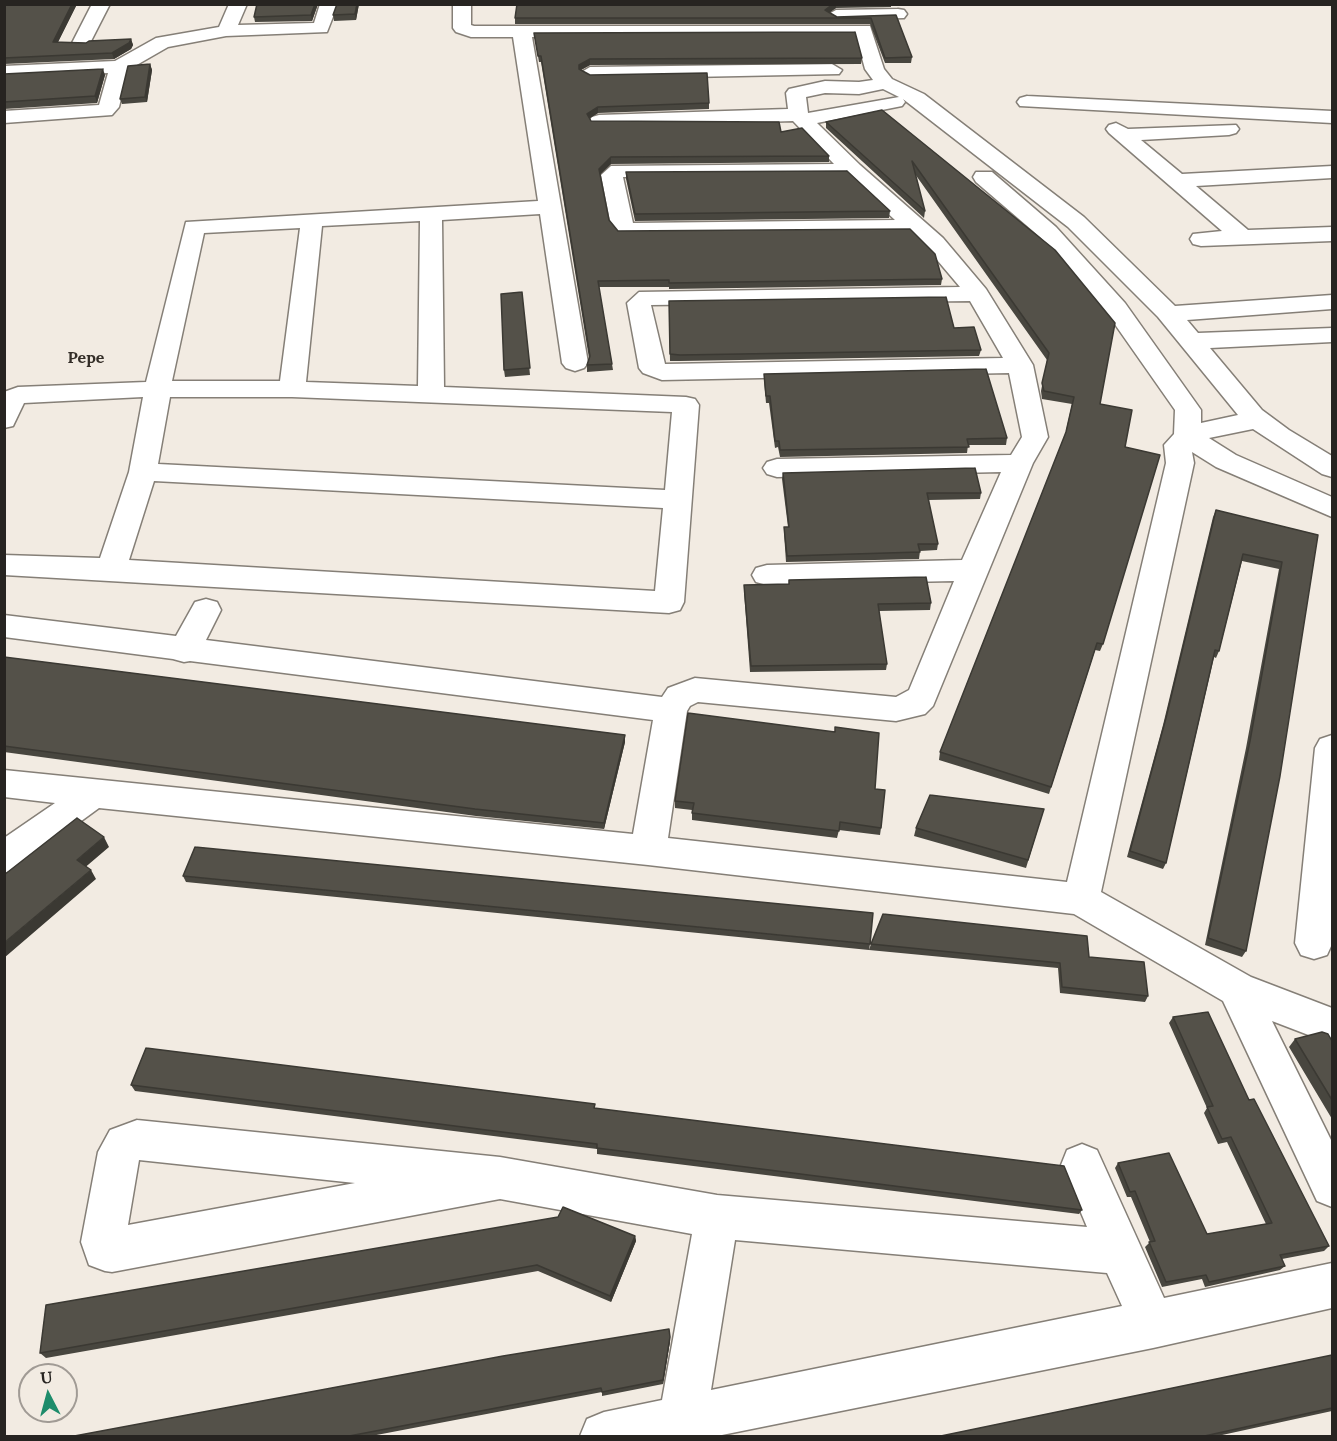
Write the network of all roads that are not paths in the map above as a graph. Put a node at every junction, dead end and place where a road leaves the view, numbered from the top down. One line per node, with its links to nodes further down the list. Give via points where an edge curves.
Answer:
1 (101, 4): 2 (street, via 82,39 104,38)
2 (121, 4)
3 (238, 4): 7 (street)
4 (329, 4): 7 (street, via 321,28)
5 (462, 13): 6 (street); 8 (street, via 462,28 466,32)
6 (898, 14)
7 (226, 31): 9 (street, via 163,42)
8 (522, 34): 13 (street, via 857,28 867,33); 26 (street)
9 (119, 67): 10 (street); 17 (street, via 105,111)
10 (4, 72)
11 (734, 73): 12 (street); 14 (street); 18 (street)
12 (590, 74)
13 (887, 86): 14 (street); 14 (street); 14 (street); 35 (street, via 909,92 1076,222); 46 (street, via 1048,232 1116,308 1188,410)
14 (801, 98): 18 (street); 23 (street)
15 (1027, 102): 16 (street)
16 (1087, 105): 19 (street); 22 (street)
17 (4, 117)
18 (738, 117): 20 (street)
19 (1332, 117)
20 (599, 121)
21 (1332, 122): 22 (street)
22 (1123, 135): 25 (street)
23 (852, 170): 29 (street); 29 (street, via 619,171 612,176 626,230)
24 (1332, 172): 25 (street)
25 (1178, 181): 31 (street)
26 (549, 207): 27 (street); 38 (street)
27 (431, 214): 28 (street); 42 (street)
28 (312, 220): 40 (street, via 194,227); 41 (street)
29 (915, 226): 33 (street, via 935,243)
30 (1332, 234): 31 (street)
31 (1242, 238): 32 (street)
32 (1202, 239)
33 (978, 294): 39 (street); 39 (street, via 647,297 639,303 652,368 662,372)
34 (1332, 302): 35 (street)
35 (1169, 314): 37 (street)
36 (1332, 335): 37 (street)
37 (1190, 341): 44 (street)
38 (574, 363)
39 (1020, 365): 47 (street, via 1035,437)
40 (158, 389): 41 (street); 43 (street, via 18,395); 50 (street)
41 (292, 389): 42 (street)
42 (431, 395): 52 (street, via 686,405)
43 (4, 420)
44 (1258, 420): 45 (street); 49 (street)
45 (1224, 425): 46 (street); 51 (street)
46 (1187, 436): 53 (street, via 1226,461); 68 (street, via 1178,445 1180,463)
47 (1019, 463): 48 (street); 56 (street)
48 (777, 468)
49 (1332, 468)
50 (142, 471): 52 (street); 55 (street)
51 (1332, 489)
52 (678, 500): 55 (street, via 669,602)
53 (1332, 508)
54 (4, 565): 55 (street)
55 (111, 569)
56 (973, 570): 57 (street); 61 (street, via 922,697 913,705 896,709 695,690 679,697)
57 (766, 575)
58 (206, 610): 60 (street)
59 (4, 626): 60 (street)
60 (184, 651): 61 (street)
61 (671, 710): 65 (street)
62 (1332, 748): 67 (street)
63 (4, 783): 64 (street)
64 (93, 794): 65 (street); 66 (street)
65 (648, 850): 68 (street)
66 (4, 858)
67 (1328, 867): 69 (street)
68 (1081, 899): 70 (street)
69 (1314, 943)
70 (1237, 989): 71 (street); 74 (street)
71 (1332, 1026)
72 (1082, 1165): 76 (street)
73 (500, 1178): 73 (street, via 137,1140 125,1144 119,1152 103,1242 105,1249 112,1250); 75 (street)
74 (1332, 1186)
75 (717, 1217): 76 (street); 79 (street)
76 (1121, 1252): 78 (street)
77 (1332, 1286): 78 (street)
78 (1153, 1325): 79 (street)
79 (683, 1428): 80 (street)
80 (604, 1437)

